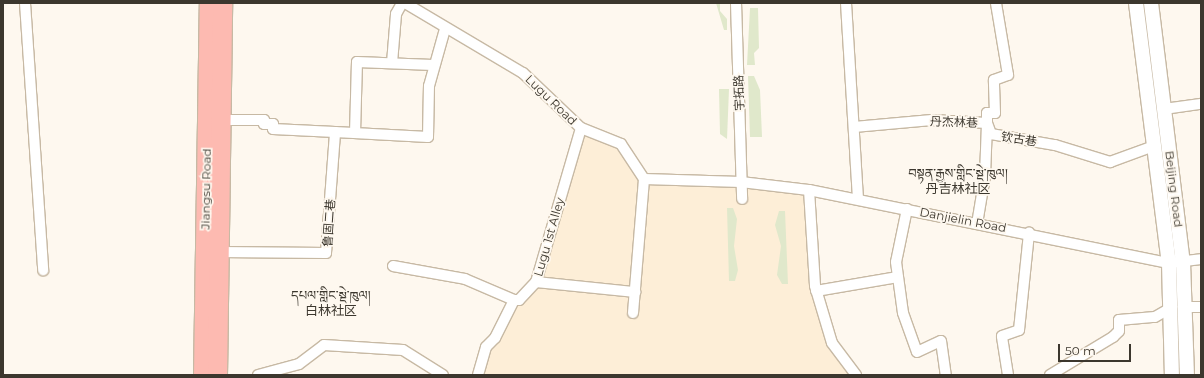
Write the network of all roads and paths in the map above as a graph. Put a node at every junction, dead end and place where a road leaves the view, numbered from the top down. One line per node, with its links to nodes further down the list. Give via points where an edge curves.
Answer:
1 (25, 3): 36 (street)
2 (209, 3): 45 (highway, Jiangsu Road)
3 (222, 3): 16 (highway, Jiangsu Road)
4 (402, 3): 12 (street, via 396,14)
5 (405, 3): 11 (street, Lugu Road)
6 (736, 3): 24 (street, 宇拓路)
7 (846, 3): 19 (street)
8 (996, 3): 17 (street, 丹杰林巷, via 1008,75 994,80 995,113 987,114)
9 (1136, 3): 22 (main road, Beijing Road)
10 (1151, 3): 15 (main road, Beijing Road)
11 (445, 29): 13 (street); 18 (street, Lugu Road, via 523,73)
12 (392, 63): 13 (street); 20 (street, via 357,62)
13 (433, 65): 20 (street, via 428,138)
14 (1201, 104): 15 (street)
15 (1164, 109): 33 (main road, Beijing Road)
16 (221, 120): 21 (street, via 264,120 264,124 273,124 273,129); 31 (highway, Jiangsu Road)
17 (987, 124): 19 (street, 丹杰林巷, via 932,120); 22 (street, 钦古巷, via 991,134 1055,145 1110,162); 29 (street, 钦古巷, via 985,176)
18 (581, 128): 23 (street, Lugu Road, via 622,144); 38 (street, Lugu 1st Alley)
19 (854, 128): 27 (street)
20 (355, 130): 21 (street)
21 (335, 132): 31 (street, 鲁固二巷, via 326,253)
22 (1154, 146): 34 (main road, Beijing Road)
23 (644, 179): 24 (street); 40 (street)
24 (742, 182): 25 (street, Danjielin Road); 26 (street, 宇拓路)
25 (809, 190): 27 (street, Danjielin Road); 39 (street)
26 (742, 199)
27 (858, 199): 28 (street, Danjielin Road)
28 (907, 209): 29 (street, Danjielin Road); 37 (street, via 896,262)
29 (977, 224): 30 (street, Danjielin Road)
30 (1029, 233): 34 (street, Danjielin Road); 52 (street, via 1019,330 1002,336)
31 (218, 252): 46 (highway, Jiangsu Road)
32 (1201, 260): 33 (street, Danjielin Road)
33 (1183, 262): 34 (street, Danjielin Road); 43 (main road, Beijing Road)
34 (1169, 263): 42 (main road, Beijing Road)
35 (393, 266): 41 (street, via 465,279)
36 (43, 270)
37 (898, 277): 39 (street); 51 (street, via 903,313 917,352 941,341)
38 (536, 282): 40 (street); 41 (street, Lugu 1st Alley, via 519,300)
39 (816, 291): 50 (street, via 832,342)
40 (634, 292): 44 (street)
41 (514, 300): 49 (street, Lugu 1st Alley, via 495,338 486,347)
42 (1172, 307): 53 (street, via 1155,317 1119,320 1119,331 1113,338); 54 (main road, Beijing Road)
43 (1194, 307): 55 (main road, Beijing Road)
44 (633, 314)
45 (203, 375)
46 (217, 375)
47 (258, 375): 48 (street, via 299,364 324,345 402,350)
48 (443, 375)
49 (478, 375)
50 (856, 375)
51 (946, 375)
52 (1008, 375)
53 (1050, 375)
54 (1172, 375)
55 (1187, 375)

